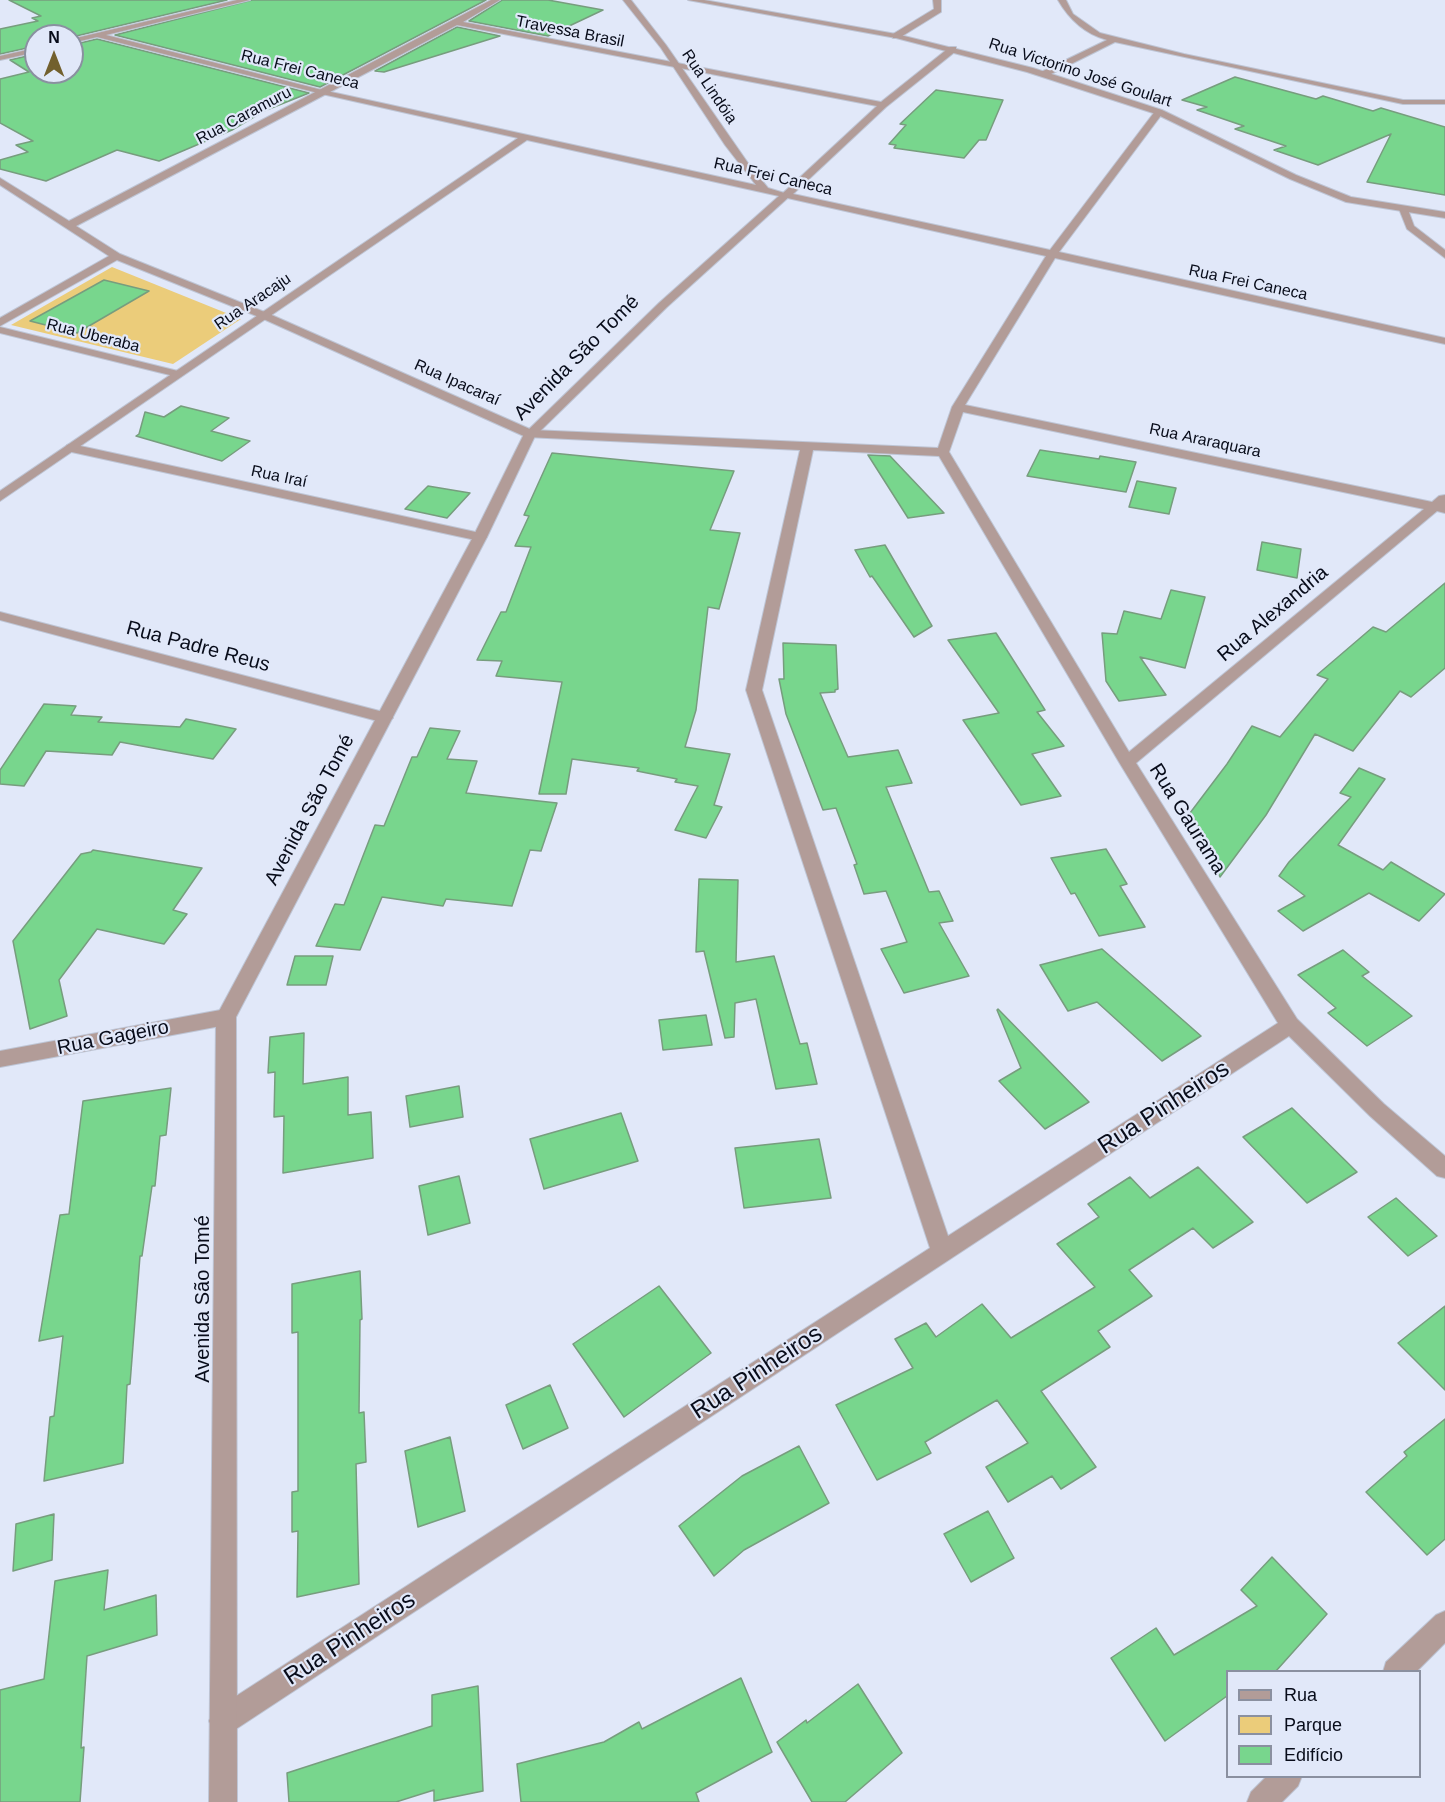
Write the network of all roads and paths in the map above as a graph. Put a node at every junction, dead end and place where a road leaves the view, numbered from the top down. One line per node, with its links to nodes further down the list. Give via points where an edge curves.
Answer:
1 (246, 0): 8 (street)
2 (496, 0): 7 (street, Rua Caramuru)
3 (627, 0): 19 (street, Rua Lindóia)
4 (692, 0): 10 (street, Rua Victorino José Goulart)
5 (937, 0): 10 (street, via 938,10)
6 (1062, 0): 9 (street, via 1070,15)
7 (456, 23): 19 (street, Travessa Brasil); 21 (street, Rua Caramuru)
8 (97, 35): 11 (street); 21 (street, Rua Frei Caneca)
9 (1097, 35): 12 (street); 13 (street)
10 (896, 36): 15 (street, Rua Victorino José Goulart)
11 (84, 38)
12 (1114, 39): 20 (street); 22 (street)
13 (1087, 41)
14 (1077, 47): 18 (street)
15 (953, 49): 20 (street, Rua Victorino José Goulart); 24 (street, Avenida São Tomé)
16 (24, 53): 17 (street)
17 (0, 58)
18 (1048, 61)
19 (678, 67): 24 (street, Travessa Brasil); 29 (street, Rua Lindóia, via 740,161)
20 (1041, 70): 26 (street, Rua Victorino José Goulart)
21 (322, 92): 27 (street, Rua Frei Caneca); 33 (street, Rua Caramuru)
22 (1403, 102): 23 (street); 25 (street)
23 (1445, 102)
24 (884, 105): 30 (street, Avenida São Tomé)
25 (1445, 109)
26 (1159, 112): 31 (street, Rua Victorino José Goulart, via 1349,200); 36 (street)
27 (526, 137): 29 (street, Rua Frei Caneca); 37 (street, Rua Aracaju)
28 (0, 181): 33 (street, Rua Ipacaraí)
29 (765, 191): 30 (street, Rua Frei Caneca)
30 (786, 195): 36 (street, Rua Frei Caneca); 43 (street, Avenida São Tomé, via 663,305)
31 (1404, 209): 32 (street, Rua Victorino José Goulart); 34 (street, via 1410,227)
32 (1445, 215)
33 (70, 225): 35 (street, Rua Ipacaraí)
34 (1445, 255)
35 (116, 256): 37 (street, Rua Ipacaraí); 38 (street)
36 (1051, 256): 40 (street, Rua Frei Caneca); 42 (street)
37 (264, 315): 41 (street, Rua Aracaju); 43 (street, Rua Ipacaraí)
38 (0, 323)
39 (0, 330): 41 (street, Rua Uberaba)
40 (1445, 341)
41 (178, 374): 44 (street, Rua Aracaju)
42 (958, 407): 46 (street); 48 (street, Rua Araraquara)
43 (530, 434): 45 (street, Rua Ipacaraí); 49 (street, Avenida São Tomé)
44 (71, 448): 47 (street, Rua Aracaju); 49 (street, Rua Iraí)
45 (807, 448): 46 (street, Rua Ipacaraí); 57 (street, via 754,690)
46 (943, 452): 52 (street, Rua Gaurama)
47 (0, 497)
48 (1442, 504): 52 (street, Rua Alexandria)
49 (480, 537): 51 (street, Avenida São Tomé)
50 (0, 616): 51 (street, Rua Padre Reus)
51 (385, 718): 53 (street, Avenida São Tomé)
52 (1127, 762): 54 (street, Rua Gaurama)
53 (226, 1017): 55 (street, Rua Gageiro); 60 (street, Avenida São Tomé)
54 (1290, 1025): 56 (street, Rua Gaurama, via 1377,1110); 57 (street, Rua Pinheiros)
55 (0, 1059)
56 (1445, 1169)
57 (942, 1252): 60 (street, Rua Pinheiros)
58 (1445, 1624): 59 (street)
59 (1397, 1670)
60 (223, 1721): 62 (street, Avenida São Tomé)
61 (1286, 1778): 63 (street)
62 (223, 1802)
63 (1261, 1802)

